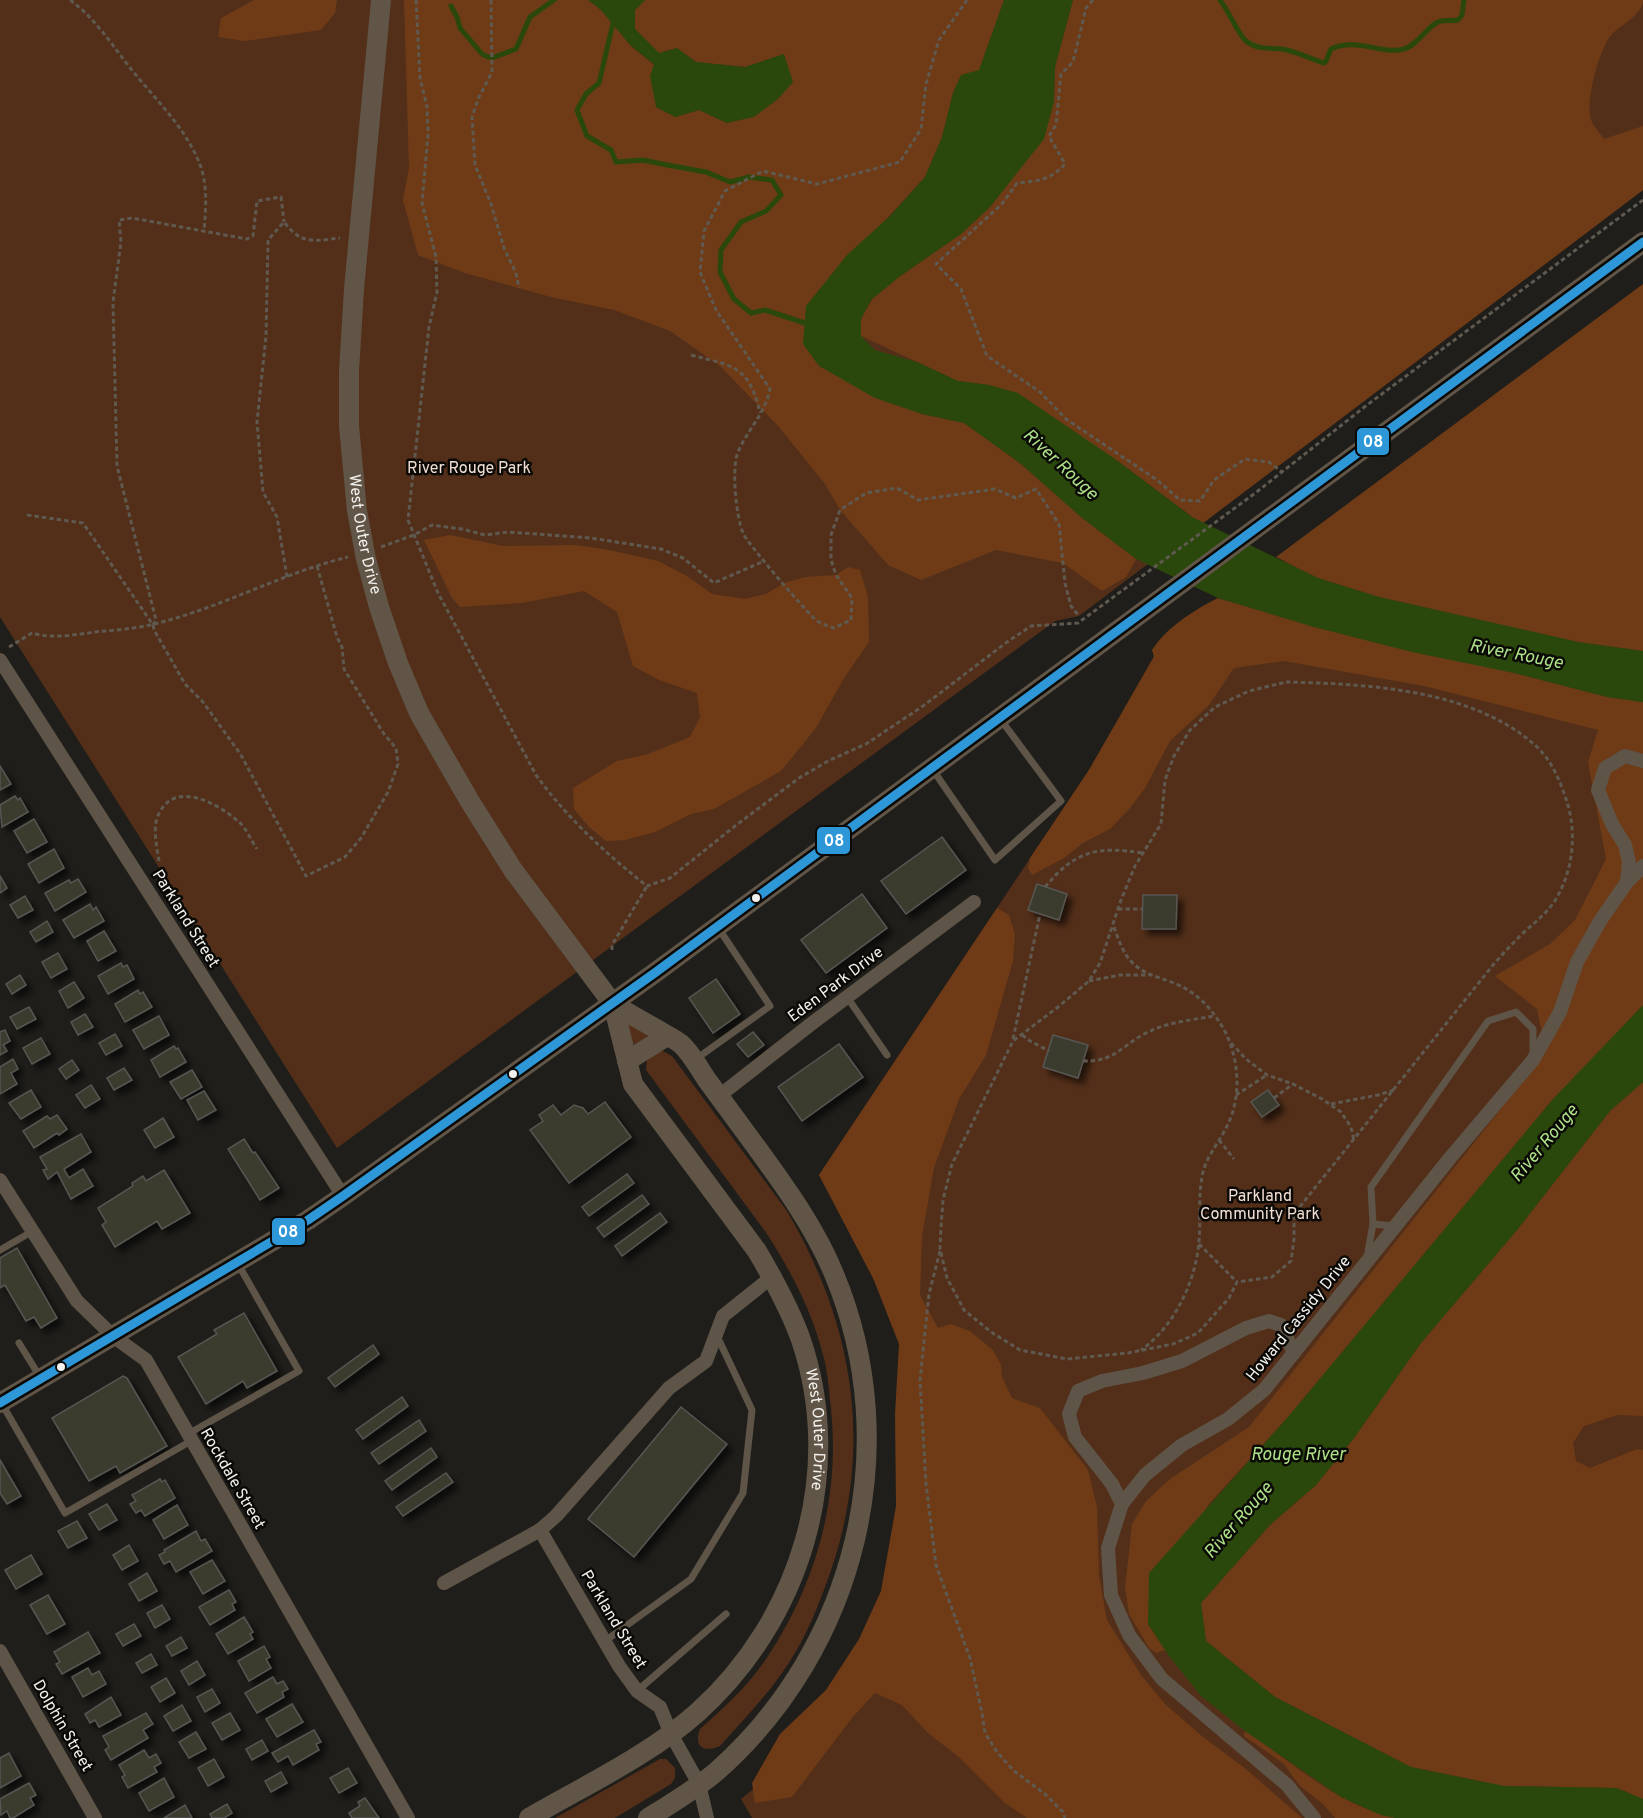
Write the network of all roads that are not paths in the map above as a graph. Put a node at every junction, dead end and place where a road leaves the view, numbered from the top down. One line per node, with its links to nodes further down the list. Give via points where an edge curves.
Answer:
1 (381, 0): 12 (main road, West Outer Drive, via 349,371 349,426 366,559 398,663 419,713 513,870)
2 (1643, 242): 4 (main road)
3 (0, 660): 20 (street, Parkland Street)
4 (999, 718): 6 (main road); 6 (lane, via 1061,801 995,860)
5 (1643, 761): 8 (street, via 1625,756 1605,768 1598,790 1625,845 1629,862)
6 (932, 768): 10 (main road)
7 (1643, 866): 8 (street, Howard Cassidy Drive)
8 (1627, 882): 15 (street, Howard Cassidy Drive, via 1577,962 1560,1012)
9 (974, 902): 11 (street, Eden Park Drive)
10 (717, 926): 12 (main road); 17 (lane, via 770,1006)
11 (847, 997): 14 (lane); 18 (street, Eden Park Drive)
12 (613, 1004): 13 (main road, West Outer Drive); 16 (main road, West Outer Drive); 20 (main road)
13 (667, 1036): 16 (main road); 17 (main road, West Outer Drive, via 681,1044)
14 (887, 1054)
15 (1533, 1060): 21 (lane, via 1533,1029 1516,1012 1488,1021 1371,1187); 22 (street, Howard Cassidy Drive)
16 (627, 1061): 27 (main road, West Outer Drive, via 633,1084)
17 (694, 1061): 18 (main road, West Outer Drive)
18 (719, 1096): 43 (main road, West Outer Drive, via 792,1197 834,1274 861,1367 867,1454 862,1512 832,1614 810,1657 778,1705 716,1772)
19 (0, 1180): 23 (street, Rockdale Street)
20 (343, 1196): 25 (main road)
21 (1373, 1224): 22 (lane); 26 (lane)
22 (1395, 1227): 26 (street, Howard Cassidy Drive)
23 (33, 1231): 24 (lane); 29 (street, Rockdale Street, via 77,1301)
24 (0, 1250)
25 (237, 1262): 29 (main road); 34 (lane, via 299,1371)
26 (1366, 1263): 31 (street, Howard Cassidy Drive)
27 (772, 1276): 28 (street, via 723,1316); 42 (main road, West Outer Drive, via 801,1342 812,1384 818,1453 810,1522 786,1596 757,1646 729,1682)
28 (716, 1335): 36 (street, via 706,1360 669,1388); 39 (lane, via 752,1410 742,1492 691,1579)
29 (113, 1336): 32 (main road); 34 (street, Rockdale Street, via 146,1360)
30 (19, 1343): 32 (lane)
31 (1294, 1353): 35 (street, Howard Cassidy Drive, via 1264,1390 1144,1475); 35 (street, via 1281,1325 1269,1321 1246,1328 1182,1361 1078,1391 1069,1414 1075,1437 1112,1484)
32 (41, 1379): 33 (main road)
33 (0, 1402): 34 (lane, via 65,1513)
34 (189, 1438): 45 (street, Rockdale Street)
35 (1122, 1504): 49 (street, Howard Cassidy Drive, via 1108,1548 1111,1595 1129,1635 1162,1679 1287,1785)
36 (540, 1530): 37 (street); 39 (street, Parkland Street)
37 (444, 1583)
38 (726, 1614): 41 (lane)
39 (605, 1641): 41 (street, Parkland Street)
40 (0, 1651): 44 (street, Dolphin Street)
41 (637, 1691): 42 (street, Parkland Street, via 660,1707)
42 (671, 1734): 43 (street, Parkland Street); 46 (main road, West Outer Drive)
43 (699, 1784): 47 (main road, West Outer Drive); 48 (street, Parkland Street)
44 (95, 1818)
45 (408, 1818)
46 (529, 1818)
47 (648, 1818)
48 (707, 1818)
49 (1314, 1818)

